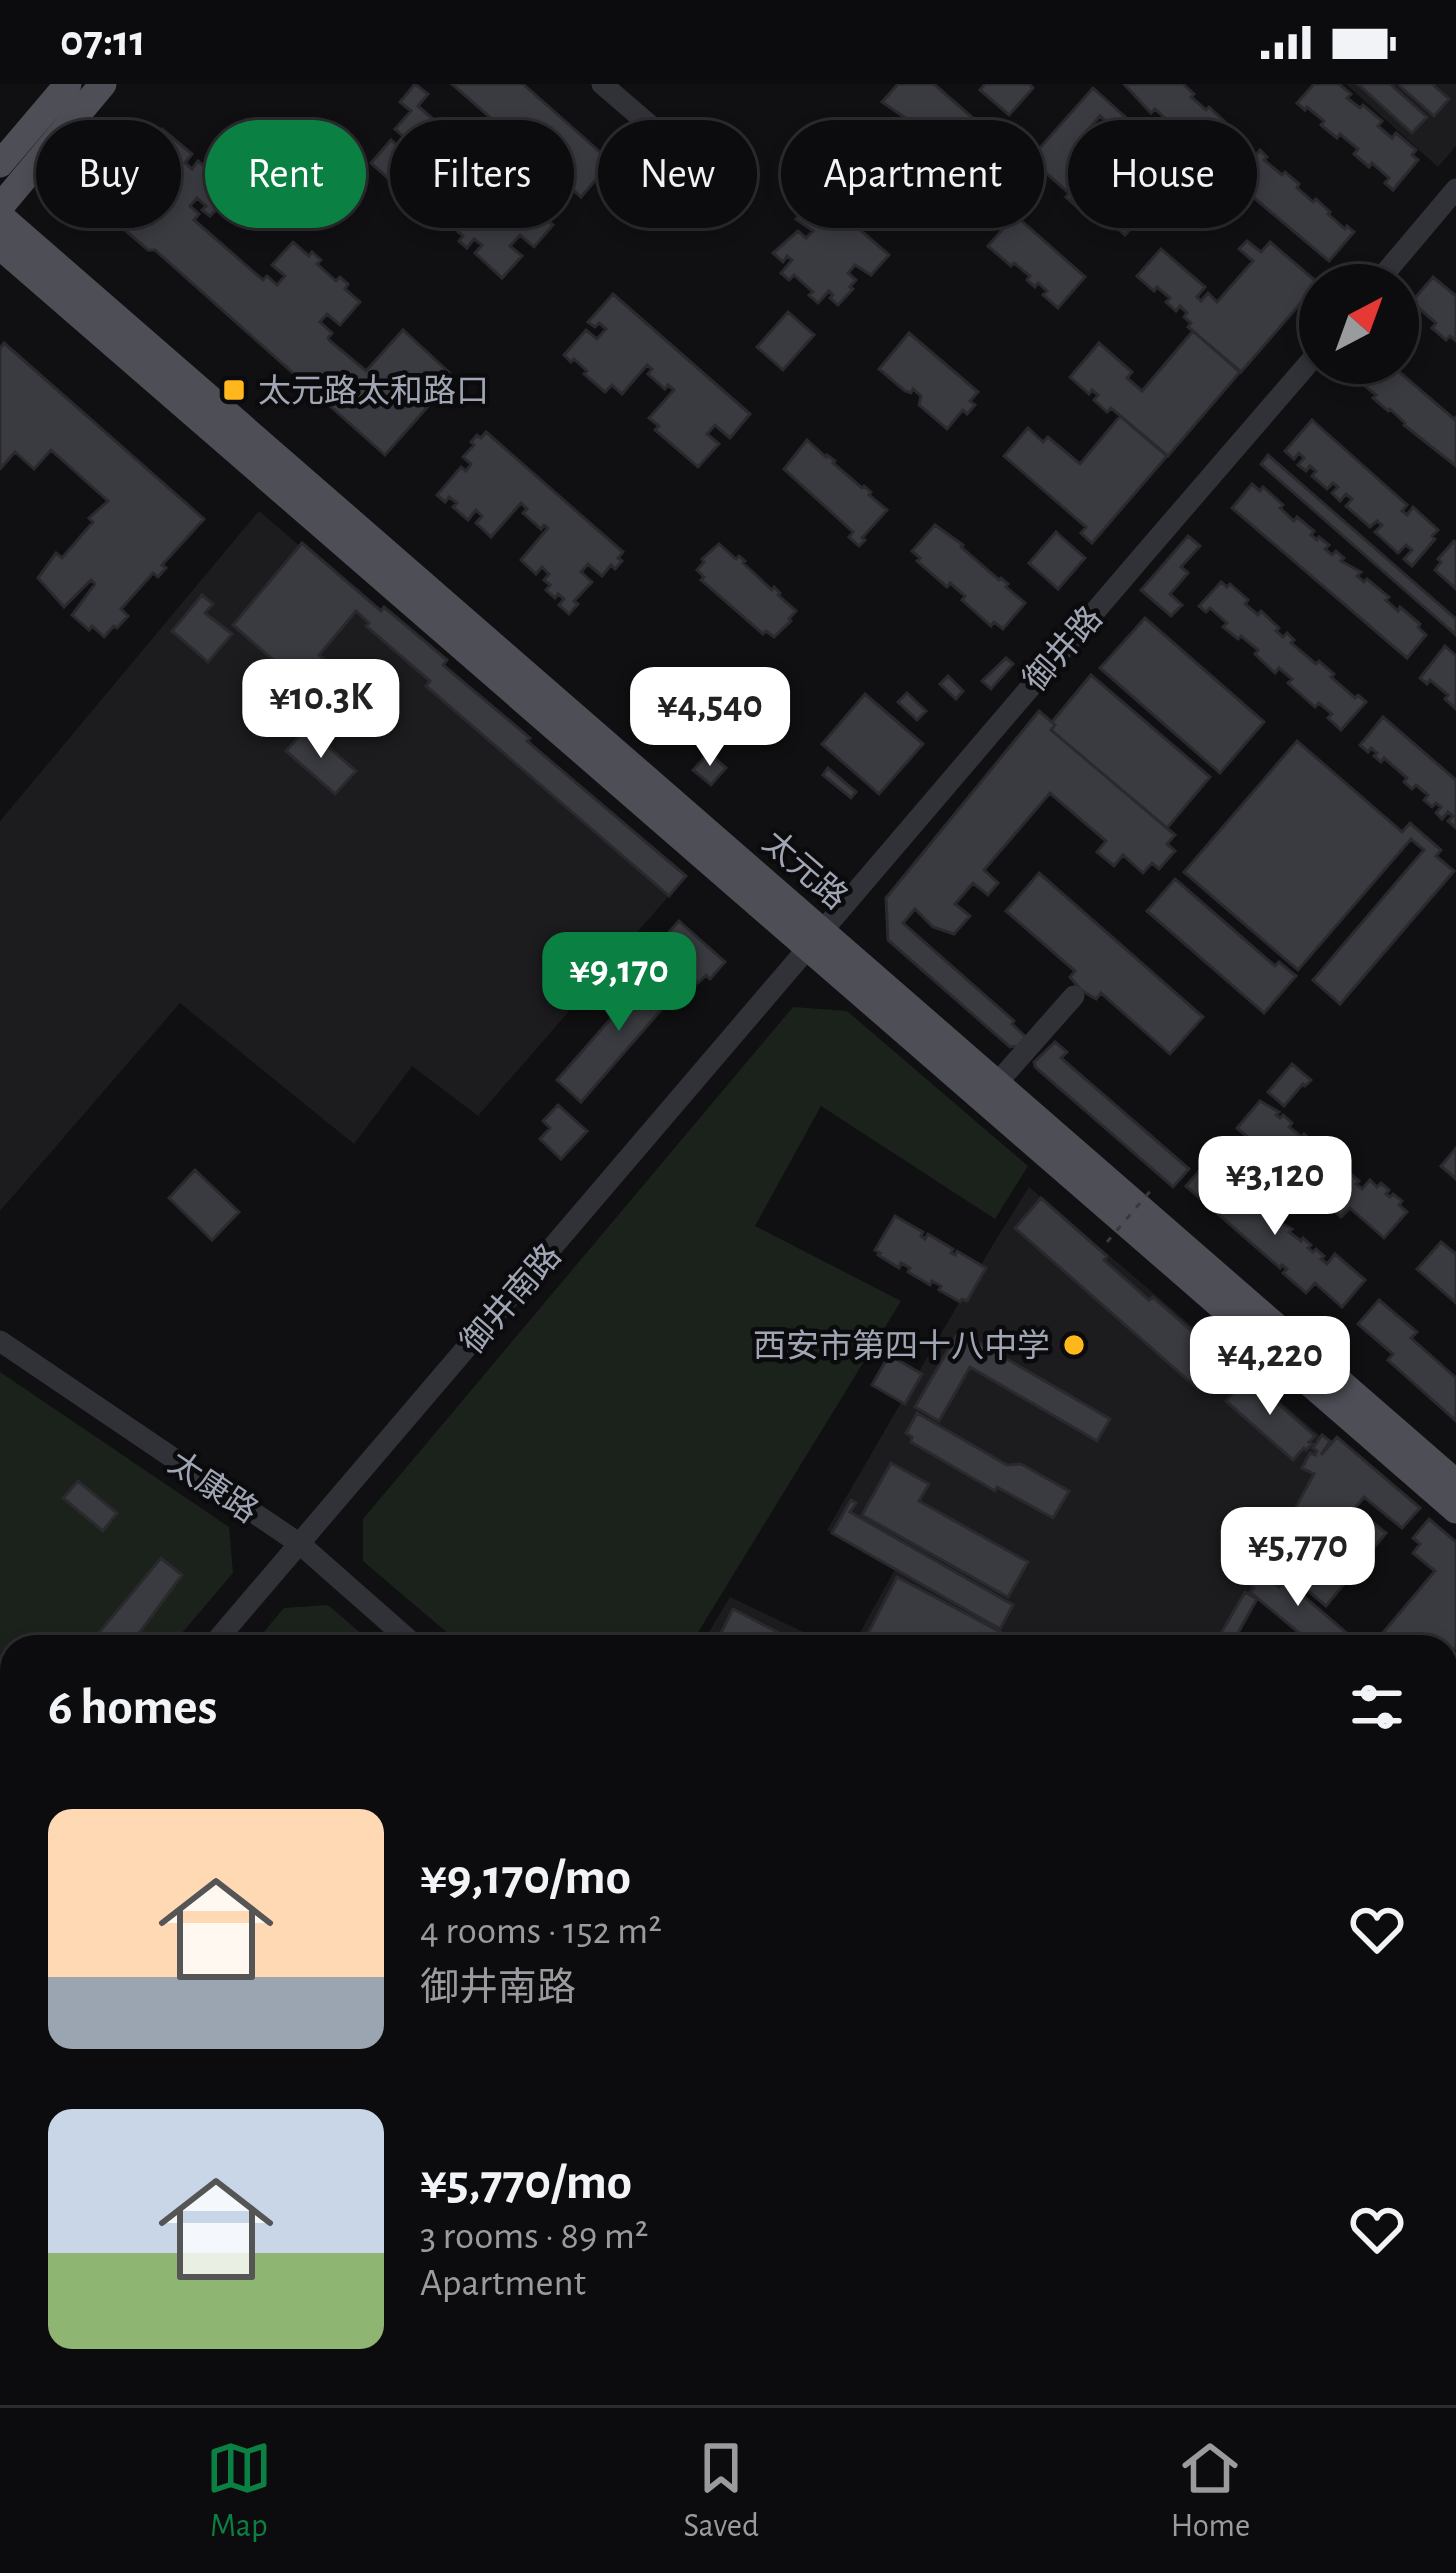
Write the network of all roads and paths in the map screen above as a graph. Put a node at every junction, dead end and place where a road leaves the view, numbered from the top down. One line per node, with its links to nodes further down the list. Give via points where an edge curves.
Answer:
1 (68, 84): 5 (main road)
2 (103, 84): 7 (main road)
3 (602, 84): 4 (street)
4 (644, 120)
5 (0, 164)
6 (1456, 189): 9 (street)
7 (0, 212): 11 (main road, 太元路)
8 (0, 246): 11 (main road, 太元路)
9 (1393, 264)
10 (1299, 374): 11 (street, 御井路)
11 (816, 940): 13 (main road, 太元路); 18 (main road, 太元路); 19 (street, 御井南路)
12 (1074, 996): 13 (street)
13 (997, 1083): 17 (main road, 太元路)
14 (1152, 1189): 15 (path, bridge)
15 (1107, 1242)
16 (0, 1341): 19 (street, 太康路)
17 (1456, 1483)
18 (1456, 1510)
19 (299, 1544): 20 (street, 御井南路); 21 (street, 太康路)
20 (221, 1635)
21 (402, 1635)

